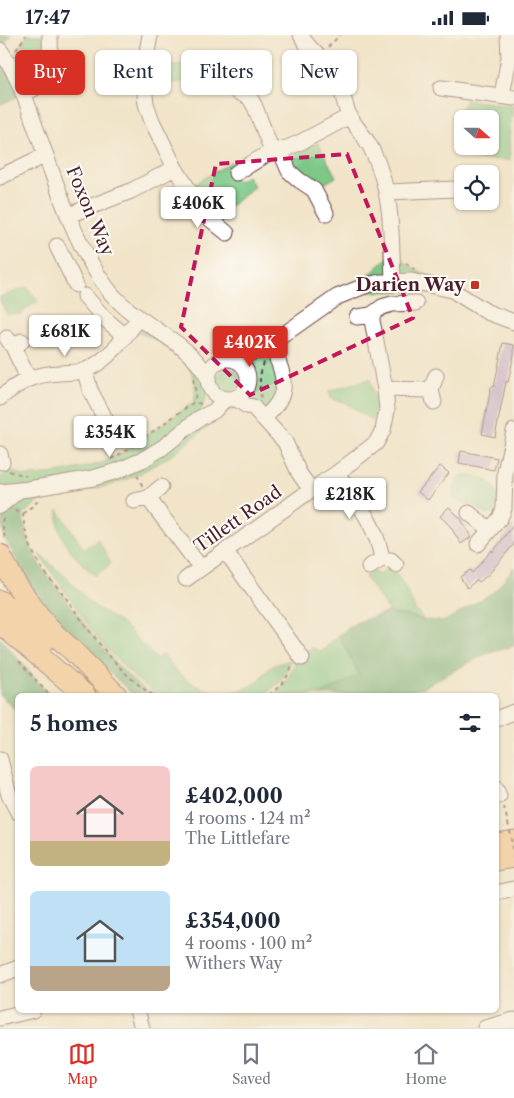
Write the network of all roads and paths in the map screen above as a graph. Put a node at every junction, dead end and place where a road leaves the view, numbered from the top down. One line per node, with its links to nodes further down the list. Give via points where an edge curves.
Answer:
1 (50, 35): 7 (street)
2 (150, 35): 19 (street, via 144,69 146,104)
3 (301, 35): 8 (street)
4 (340, 35): 9 (path)
5 (508, 35): 15 (street)
6 (0, 50): 10 (street, Foxon Way)
7 (50, 50)
8 (312, 50)
9 (325, 50)
10 (15, 73)
11 (449, 94): 15 (street)
12 (24, 95): 18 (street, Foxon Way)
13 (246, 95): 17 (street)
14 (343, 95): 16 (street)
15 (508, 96)
16 (350, 116): 17 (street, via 301,142); 23 (street, via 372,151)
17 (276, 150): 20 (street); 24 (street, via 293,176 314,190)
18 (46, 155): 21 (street); 25 (street, Foxon Way)
19 (176, 168): 25 (street); 26 (street, via 205,215)
20 (236, 173)
21 (0, 177)
22 (454, 188): 23 (street)
23 (388, 192): 28 (street)
24 (326, 213)
25 (69, 215): 27 (street, Foxon Way)
26 (227, 233)
27 (80, 242): 30 (street, Foxon Way, via 109,291); 32 (street, via 58,249 81,290 104,318)
28 (393, 281): 31 (street, via 411,281 452,290 487,312); 35 (street, via 368,285 337,297)
29 (416, 303): 42 (street, Tillett Road, via 392,304 370,313)
30 (139, 319): 32 (street); 34 (street, Foxon Way)
31 (514, 322)
32 (125, 336): 37 (street, via 108,355)
33 (14, 342): 39 (street)
34 (190, 353): 36 (street, Foxon Way); 41 (street, Foxon Way, via 199,362)
35 (268, 354): 36 (street); 40 (street); 48 (path, via 259,386); 48 (street, via 283,371 283,385 281,399)
36 (224, 360): 40 (street, via 240,363); 41 (street, via 212,368)
37 (85, 371): 39 (street, via 48,373); 51 (street, via 90,390)
38 (192, 372): 46 (path)
39 (28, 378): 44 (street)
40 (248, 378): 45 (street, via 245,389); 47 (street)
41 (209, 382): 45 (street, via 219,396); 46 (street)
42 (385, 389): 43 (street); 54 (street, Tillett Road, via 387,411 376,443)
43 (434, 389)
44 (0, 398)
45 (230, 398): 47 (street); 49 (street)
46 (199, 403): 49 (street); 52 (path)
47 (253, 407): 48 (street)
48 (266, 416): 58 (street, via 285,442)
49 (198, 419): 57 (street, via 162,448 117,471)
50 (514, 431): 62 (street, via 505,472 504,509)
51 (112, 432)
52 (107, 460)
53 (3, 463): 55 (path, via 10,471)
54 (337, 473): 58 (street, Tillett Road); 66 (street, via 367,517 380,545)
55 (32, 476)
56 (161, 487): 67 (street, via 141,499)
57 (20, 490): 59 (street); 60 (street)
58 (311, 490): 64 (street, Tillett Road)
59 (0, 492)
60 (7, 508): 77 (path, via 23,514 23,525 44,571 98,643)
61 (469, 513): 62 (street)
62 (490, 530): 63 (street)
63 (478, 544)
64 (226, 552): 67 (street, Tillett Road); 71 (street)
65 (0, 555): 76 (highway, via 15,583 47,627)
66 (383, 564)
67 (201, 569): 68 (street, Tillett Road)
68 (186, 579)
69 (0, 601): 75 (highway)
70 (0, 623): 74 (highway)
71 (300, 655): 78 (path)
72 (16, 658): 73 (path)
73 (47, 693)
74 (82, 693)
75 (108, 693)
76 (114, 693)
77 (151, 693)
78 (272, 693)
79 (514, 712): 80 (street)
80 (499, 718)
81 (0, 759): 83 (street)
82 (499, 798): 84 (path)
83 (15, 806)
84 (507, 836): 85 (path, bridge)
85 (514, 858): 86 (highway)
86 (499, 860)
87 (514, 889): 88 (street)
88 (499, 892)
89 (15, 969): 90 (street)
90 (0, 975)
91 (21, 1013): 93 (street)
92 (138, 1013): 95 (street)
93 (0, 1018)
94 (514, 1019): 96 (street)
95 (142, 1028)
96 (485, 1028)

